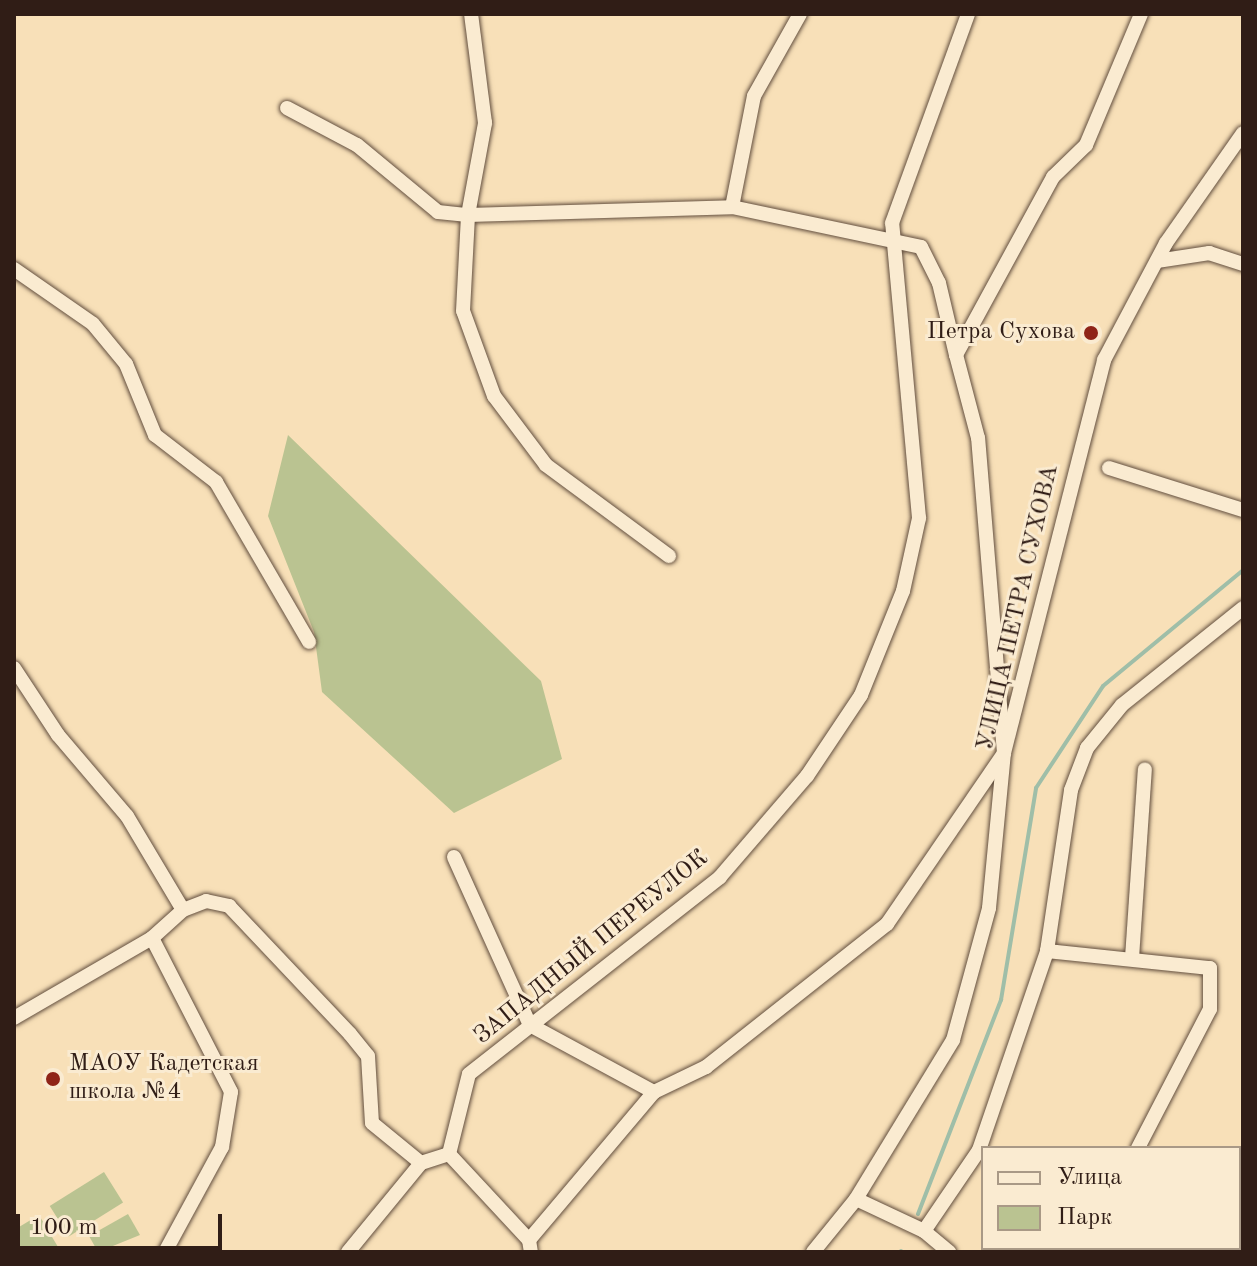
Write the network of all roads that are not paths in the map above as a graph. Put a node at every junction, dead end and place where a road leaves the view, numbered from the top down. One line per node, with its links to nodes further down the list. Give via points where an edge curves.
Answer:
1 (471, 14): 8 (street, via 485,123)
2 (800, 14): 7 (street, via 754,96)
3 (968, 14): 9 (street, ЗАПАДНЫЙ ПЕРЕУЛОК, via 930,102 892,223)
4 (1141, 14): 13 (street, via 1086,145 1053,177)
5 (287, 108): 8 (street, via 357,145 438,212)
6 (1243, 133): 10 (street, УЛИЦА ПЕТРА СУХОВА)
7 (732, 207): 8 (street); 9 (street)
8 (468, 215): 16 (street, via 463,311 494,396 546,465)
9 (893, 246): 13 (street, via 921,247 939,283); 28 (street, ЗАПАДНЫЙ ПЕРЕУЛОК, via 919,518 903,591 861,695 807,776 720,877)
10 (1157, 261): 11 (street, via 1209,253); 20 (street, УЛИЦА ПЕТРА СУХОВА, via 1104,360)
11 (1243, 264)
12 (14, 269): 18 (street, via 93,324 126,364 155,435 216,482)
13 (956, 355): 20 (street, via 978,438)
14 (1109, 468): 15 (street)
15 (1243, 510)
16 (669, 556)
17 (1243, 608): 25 (street, via 1122,705 1087,748 1071,790)
18 (309, 642)
19 (14, 668): 23 (street, via 58,735 127,816)
20 (1004, 753): 29 (street, via 887,924 706,1067); 35 (street, УЛИЦА ПЕТРА СУХОВА, via 989,908 953,1040)
21 (1145, 769): 26 (street)
22 (454, 857): 28 (street)
23 (183, 910): 24 (street); 34 (street, via 206,901 229,906 350,1034 368,1056 372,1123)
24 (152, 938): 27 (street); 38 (street, via 231,1092 222,1147)
25 (1047, 951): 26 (street); 30 (street)
26 (1132, 958): 31 (street, via 1210,968 1210,1009)
27 (14, 1018)
28 (530, 1025): 29 (street); 33 (street, ЗАПАДНЫЙ ПЕРЕУЛОК, via 469,1074)
29 (654, 1092): 37 (street)
30 (983, 1146)
31 (1139, 1146)
32 (981, 1151): 36 (street)
33 (449, 1154): 34 (street); 37 (street)
34 (421, 1163): 39 (street)
35 (856, 1199): 36 (street); 40 (street, УЛИЦА ПЕТРА СУХОВА)
36 (924, 1231): 41 (street)
37 (530, 1246)
38 (165, 1252)
39 (348, 1252)
40 (813, 1252)
41 (949, 1252)

